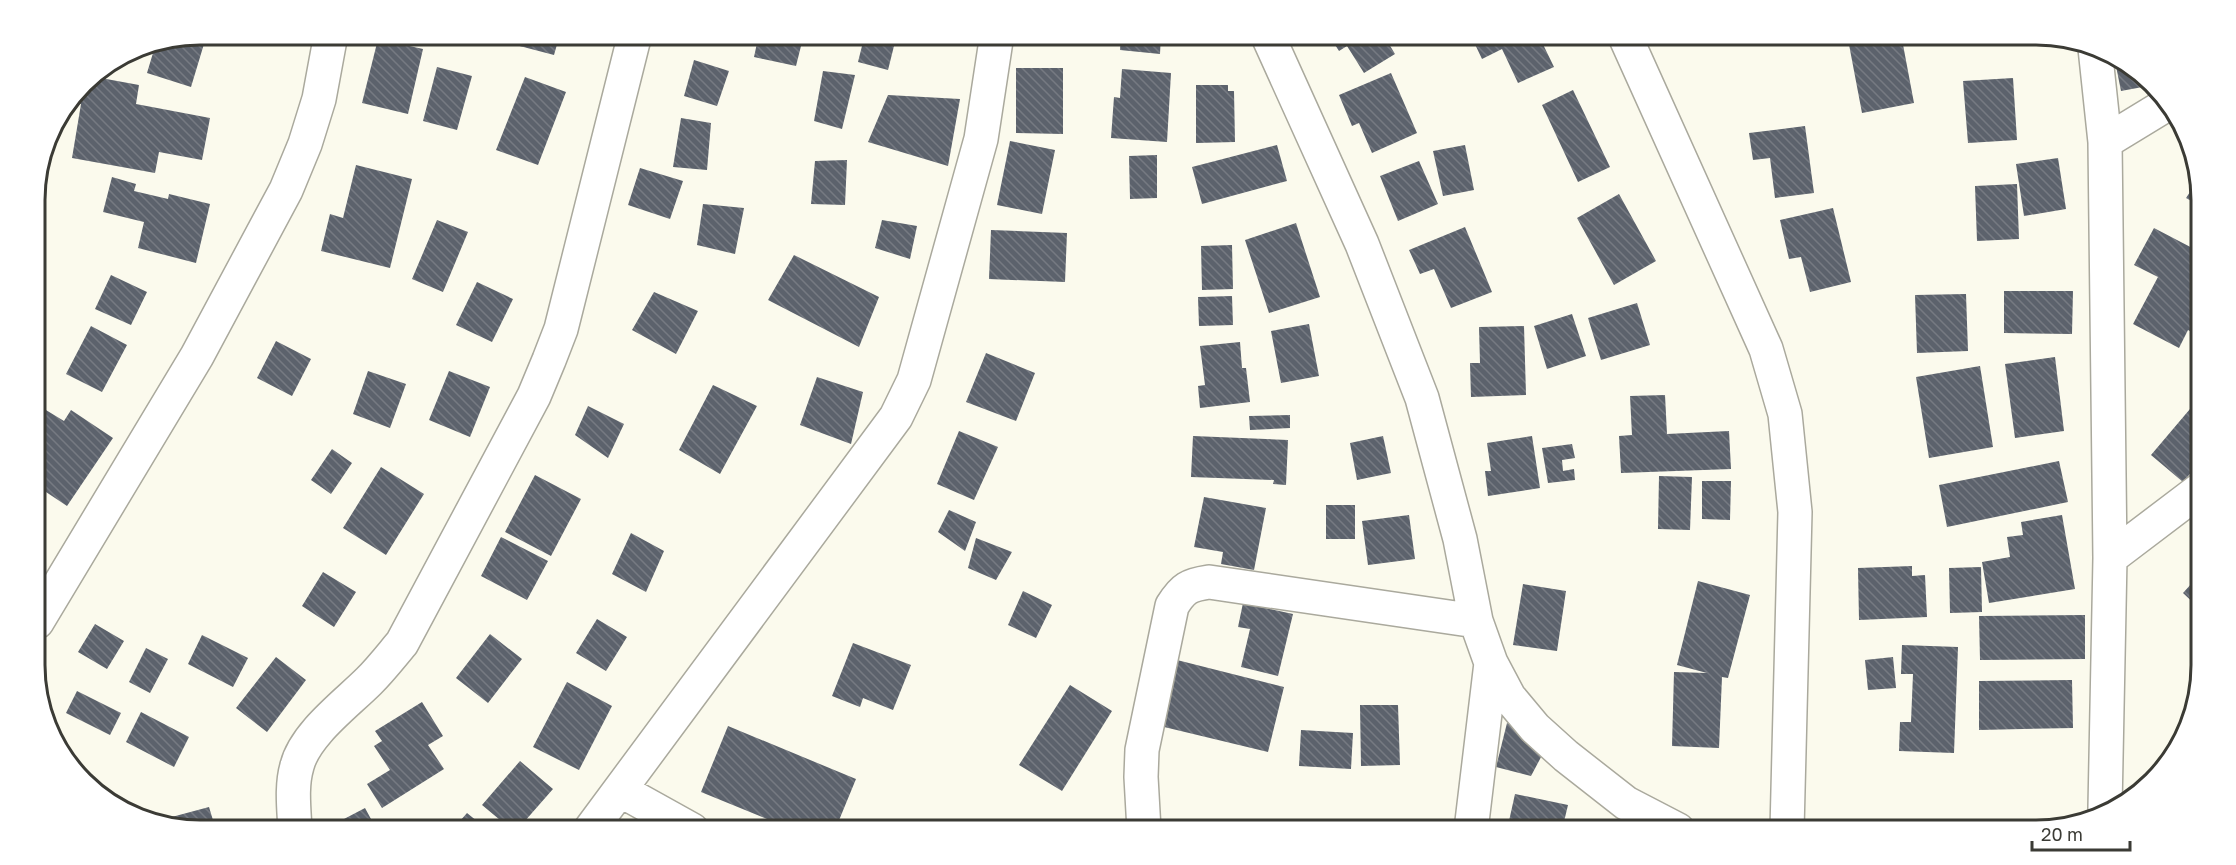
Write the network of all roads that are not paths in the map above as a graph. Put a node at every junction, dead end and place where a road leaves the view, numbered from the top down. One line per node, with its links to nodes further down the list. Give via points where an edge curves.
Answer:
1 (329, 45): 11 (street, via 312,121 286,190 197,356)
2 (631, 45): 16 (street, via 561,329 534,396 402,643 304,749 297,766)
3 (995, 45): 14 (street, via 981,139 905,402)
4 (1272, 45): 12 (street, via 1362,244 1422,398 1460,539)
5 (1629, 45): 22 (street, via 1766,350 1785,414 1795,512)
6 (2097, 58): 8 (street)
7 (2160, 108): 8 (street)
8 (2105, 142): 10 (street)
9 (2191, 497): 10 (street)
10 (2110, 558): 15 (street)
11 (45, 609)
12 (1476, 621): 13 (street); 19 (street, via 1209,582 1180,592 1172,606 1142,750)
13 (1491, 663): 20 (street); 21 (street, via 1509,697 1535,728 1626,803)
14 (620, 790): 17 (street); 18 (street)
15 (2105, 804)
16 (295, 820)
17 (598, 820)
18 (674, 820)
19 (1143, 820)
20 (1472, 820)
21 (1659, 820)
22 (1787, 820)

